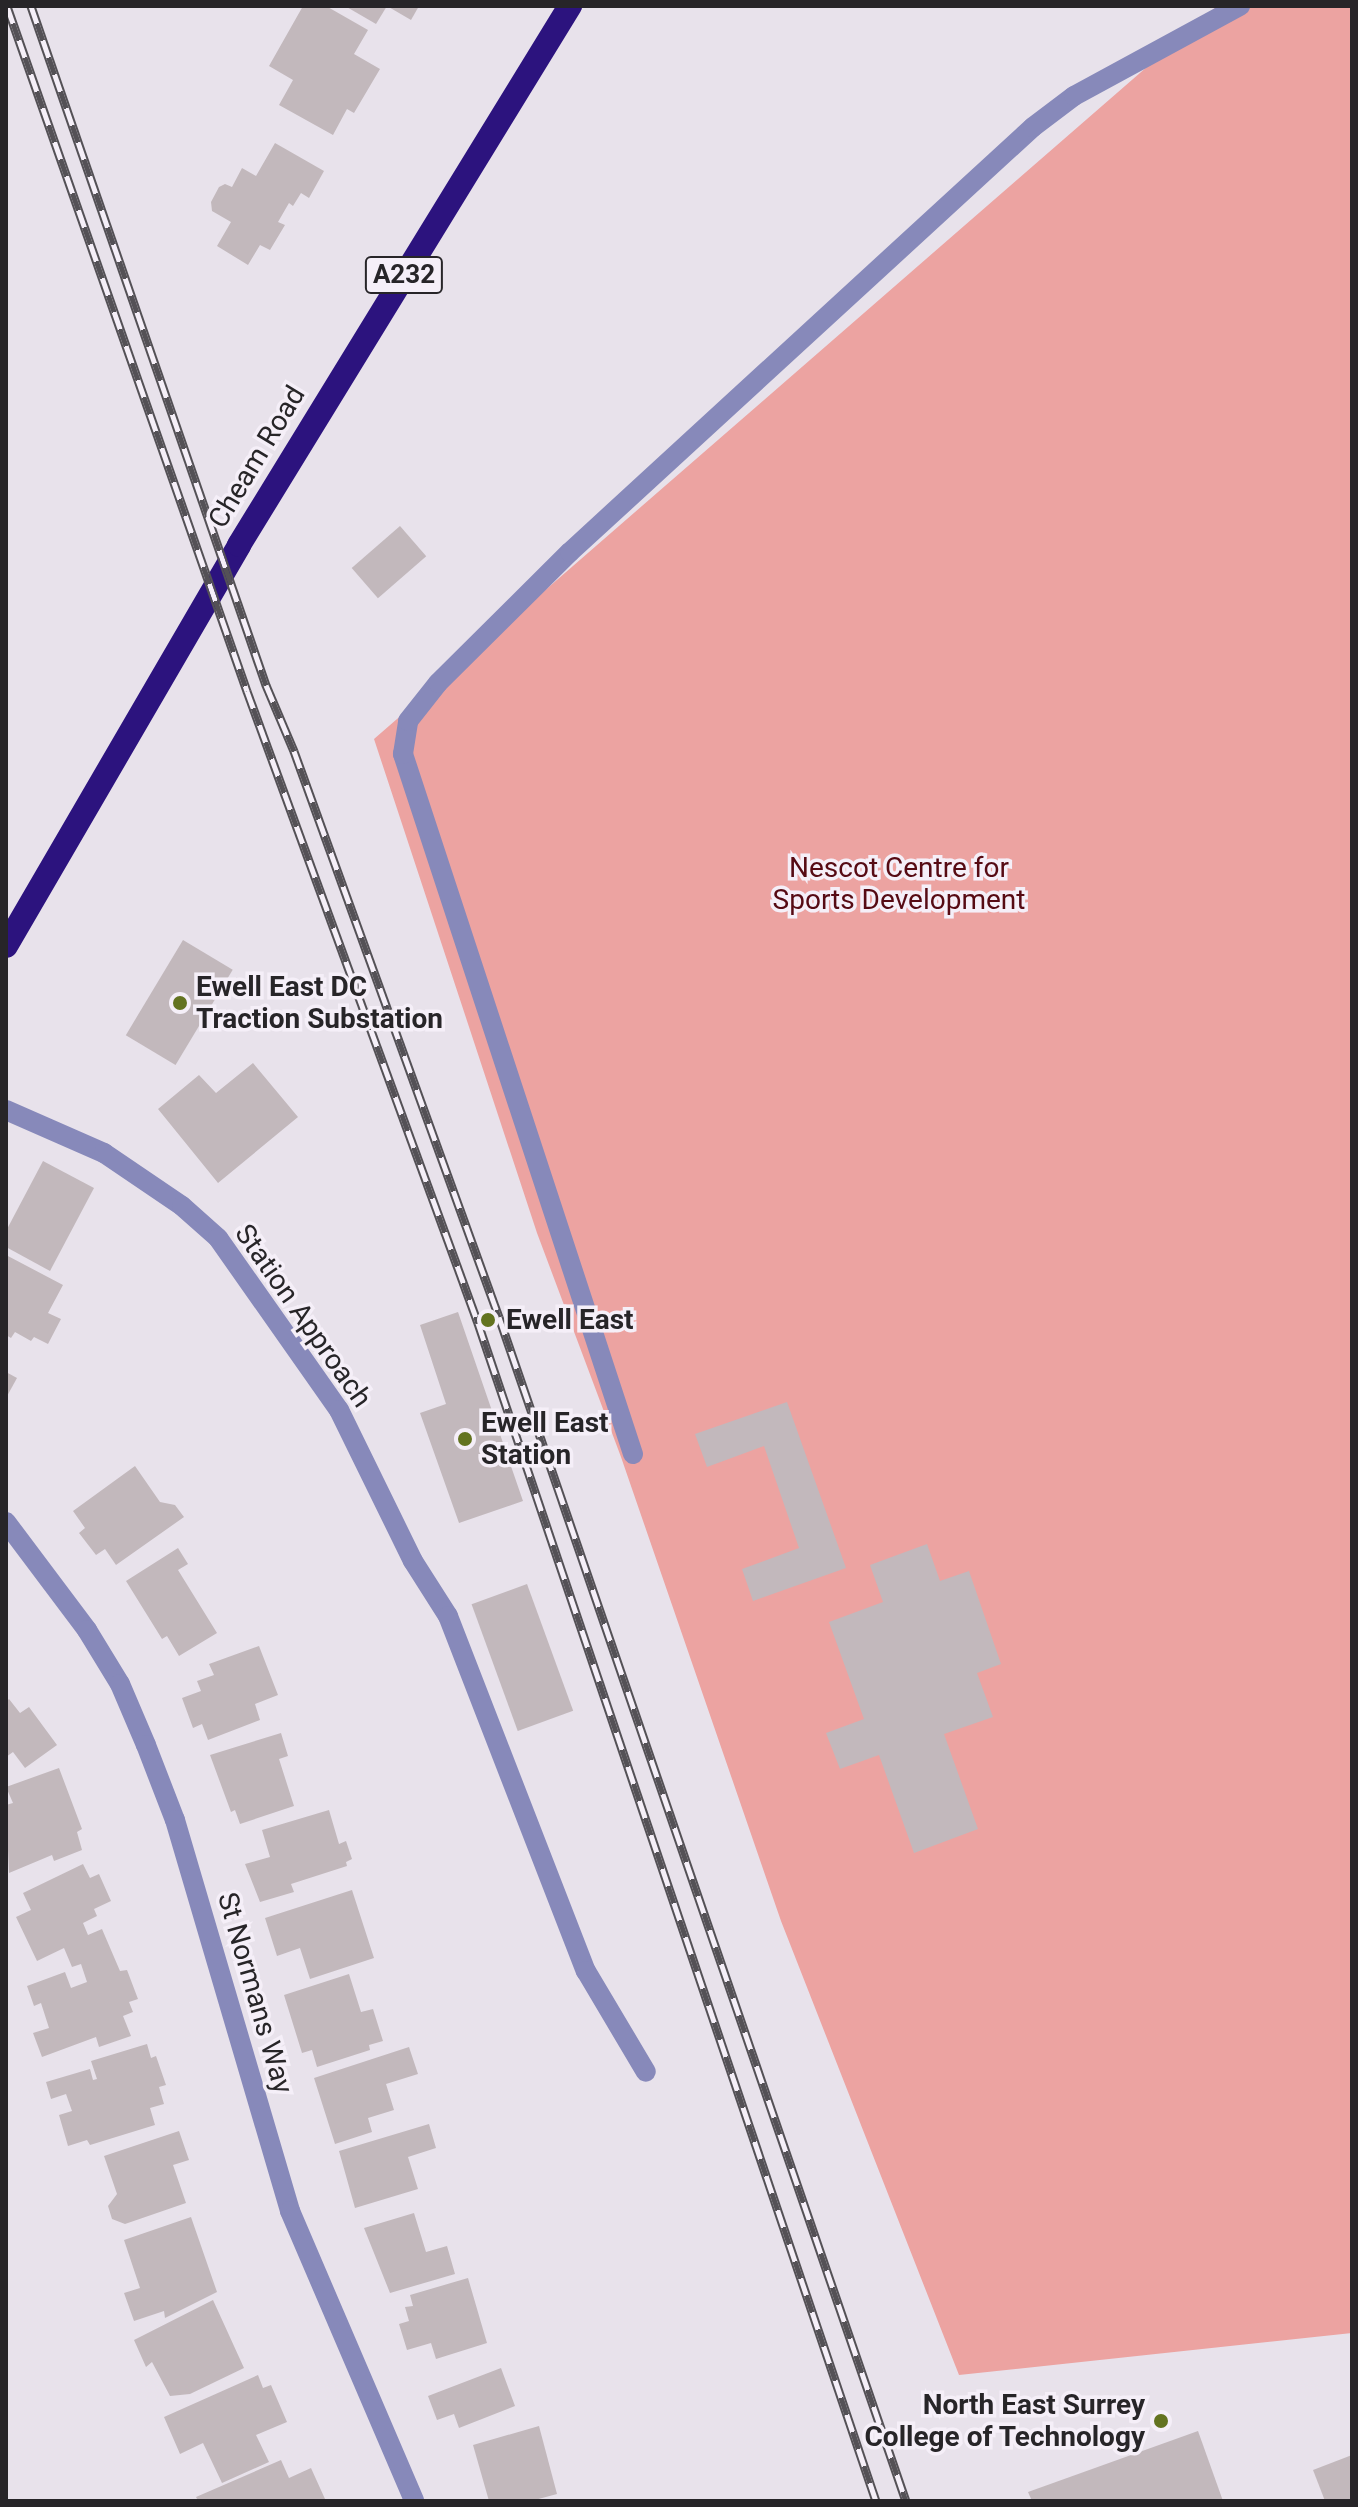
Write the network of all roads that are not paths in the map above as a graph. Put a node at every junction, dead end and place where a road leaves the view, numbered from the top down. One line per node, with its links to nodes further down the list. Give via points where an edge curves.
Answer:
1 (570, 6): 3 (highway, Cheam Road / A232, via 194,620)
2 (1240, 6): 5 (street, via 1074,96 1033,127 570,552 438,683 408,721 403,754)
3 (6, 946)
4 (6, 1110): 7 (street, Station Approach, via 104,1153 182,1206 218,1238 339,1410 413,1561 448,1616 586,1971)
5 (633, 1454)
6 (6, 1522): 8 (street, St Normans Way, via 87,1630 120,1684 146,1745 175,1820 290,2211)
7 (646, 2072)
8 (414, 2501)

